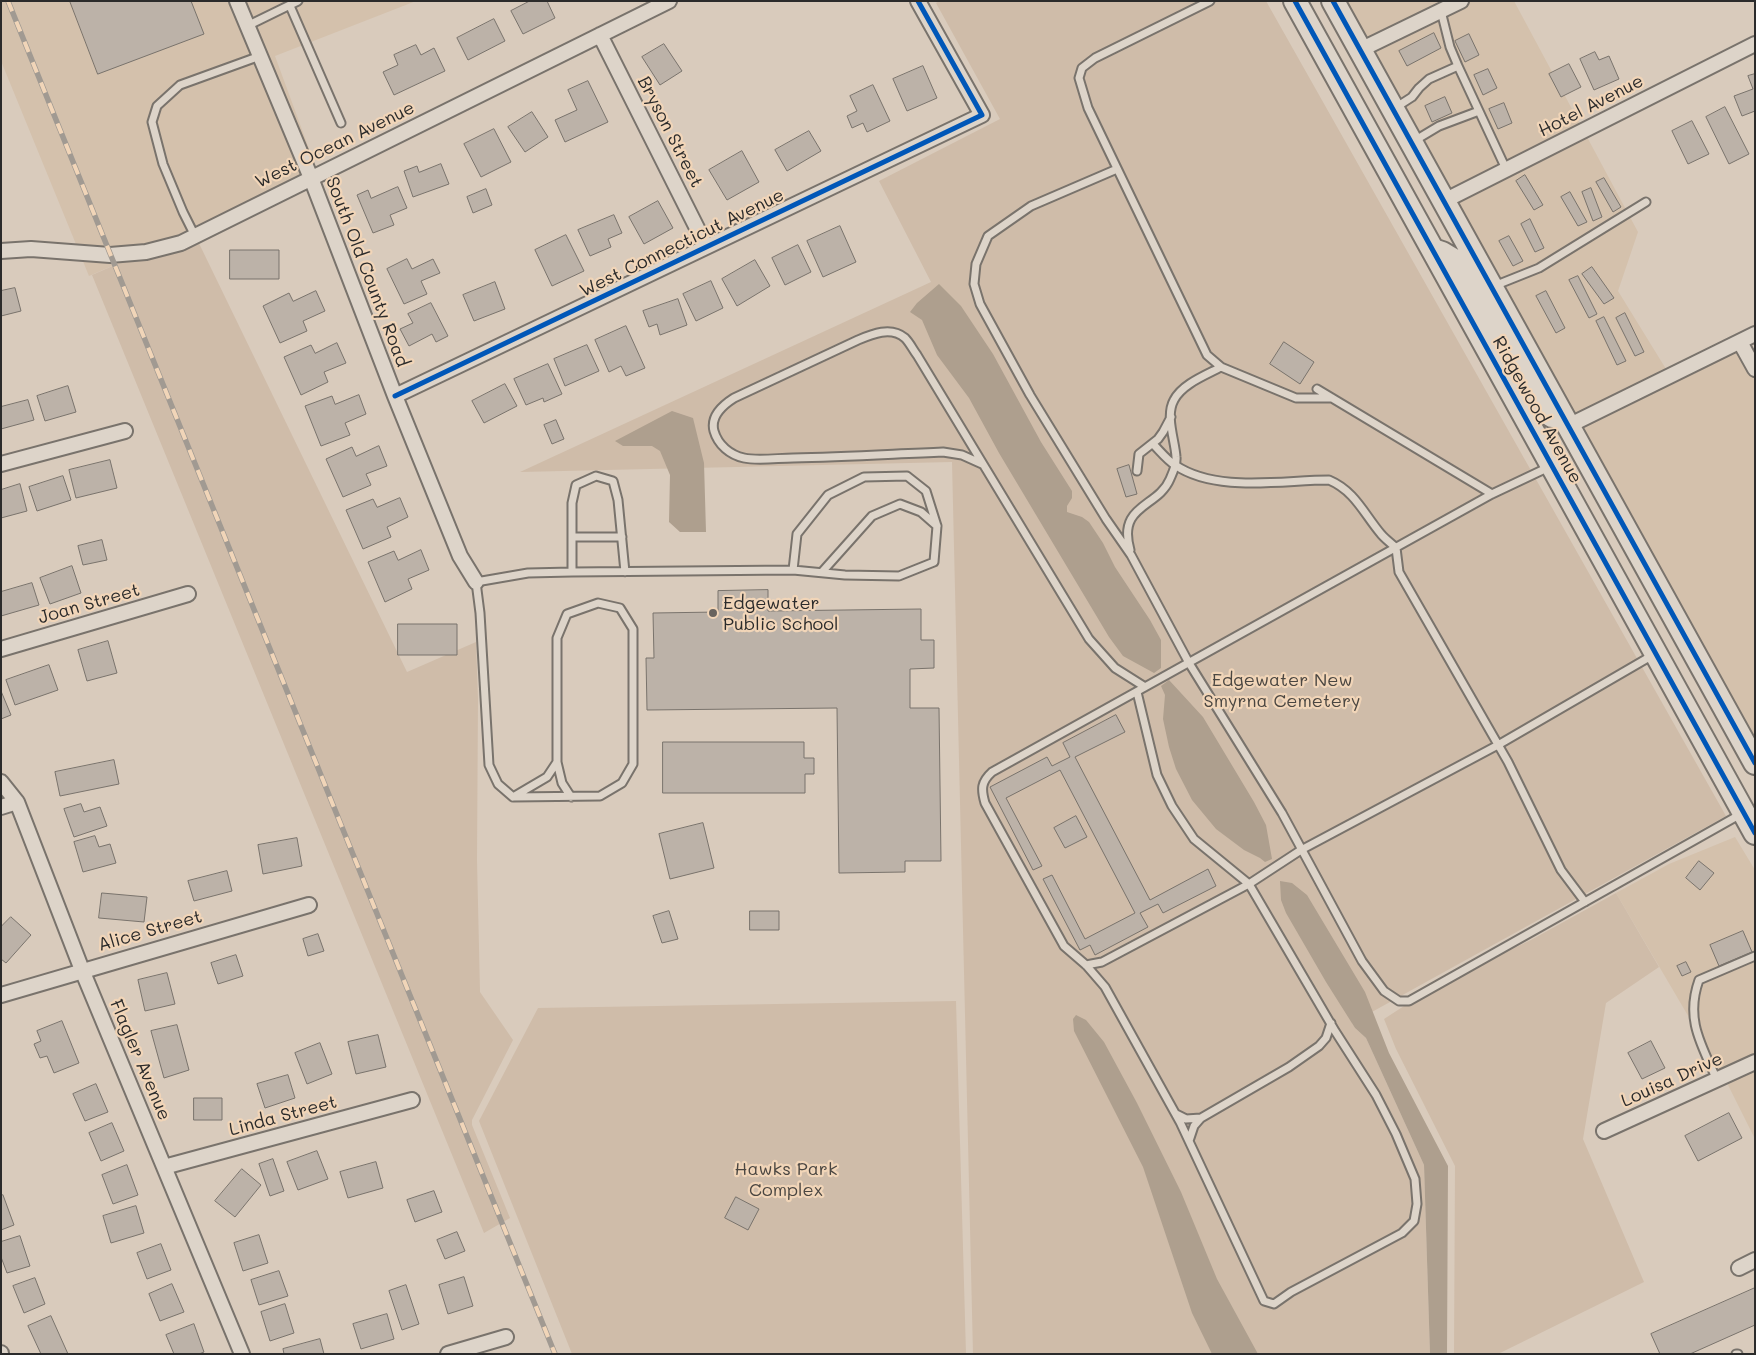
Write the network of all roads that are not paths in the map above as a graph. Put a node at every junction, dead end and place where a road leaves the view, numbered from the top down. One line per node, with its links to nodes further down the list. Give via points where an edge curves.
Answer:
1 (237, 1): 11 (street, South Old County Road)
2 (298, 1): 9 (lane)
3 (669, 1): 12 (street, West Ocean Avenue)
4 (918, 1): 27 (street, West Connecticut Avenue, via 982,115)
5 (1210, 1): 21 (lane, via 1095,58 1082,68 1079,78 1088,108)
6 (1294, 1): 28 (main road, Ridgewood Avenue)
7 (1333, 1): 14 (main road, Ridgewood Avenue)
8 (1461, 1): 10 (street)
9 (290, 6): 11 (lane); 19 (lane)
10 (1441, 11): 14 (street); 16 (lane)
11 (247, 26): 15 (street, South Old County Road)
12 (600, 35): 23 (street, West Ocean Avenue); 27 (street, Bryson Street)
13 (1755, 44): 22 (street, Hotel Avenue)
14 (1360, 50): 17 (main road, Ridgewood Avenue)
15 (260, 56): 23 (street, South Old County Road); 26 (lane, via 180,85 157,106 152,122 163,164)
16 (1458, 66): 17 (lane, via 1429,79 1412,97); 18 (lane)
17 (1393, 109): 20 (main road, Ridgewood Avenue)
18 (1479, 111): 20 (lane, via 1439,126); 22 (lane)
19 (341, 123)
20 (1411, 142): 24 (main road, Ridgewood Avenue)
21 (1117, 169): 33 (lane, via 1207,355); 52 (lane, via 1031,206 988,236 976,264 974,284 980,304 1030,395)
22 (1506, 169): 24 (street, Hotel Avenue)
23 (311, 178): 26 (street, West Ocean Avenue); 36 (street, South Old County Road)
24 (1444, 201): 30 (main road, Ridgewood Avenue)
25 (1646, 202): 30 (lane, via 1540,268)
26 (195, 236): 29 (street, West Ocean Avenue, via 146,252 110,255 31,249)
27 (706, 246): 36 (street, West Connecticut Avenue)
28 (1433, 250): 39 (main road, via 1457,262 1538,405); 45 (main road, Ridgewood Avenue)
29 (1, 251)
30 (1492, 288): 39 (main road, Ridgewood Avenue)
31 (1755, 334): 32 (street)
32 (1740, 342): 34 (street); 39 (street)
33 (1221, 367): 37 (lane, via 1296,398); 38 (lane, via 1182,390 1173,400)
34 (1755, 369)
35 (1317, 390): 37 (lane)
36 (395, 396): 57 (street, South Old County Road, via 460,556)
37 (1332, 398): 47 (lane)
38 (1171, 417): 41 (lane); 44 (lane)
39 (1565, 421): 61 (main road, Ridgewood Avenue)
40 (125, 431): 42 (street)
41 (1153, 444): 44 (lane); 46 (lane, via 1139,454)
42 (1, 464)
43 (982, 464): 43 (lane, via 917,355 904,337 890,332 858,340 734,398 720,408 715,419 714,430 720,443 729,453 744,458 942,452 962,455); 63 (lane, via 1089,639 1114,668)
44 (1175, 466): 51 (lane, via 1221,482 1330,480 1350,493 1382,536); 52 (lane, via 1169,483 1132,517 1127,539)
45 (1552, 466): 47 (lane); 60 (main road, Ridgewood Avenue); 61 (main road, via 1570,470 1580,479 1667,631)
46 (1137, 471)
47 (1492, 494): 51 (lane)
48 (937, 526): 53 (lane, via 926,491 907,476 864,477 828,495 797,534); 56 (lane, via 921,512 900,504 872,516); 56 (lane, via 934,562 899,576)
49 (572, 537): 50 (lane); 50 (lane, via 572,503 576,485 596,476 612,482 618,500); 54 (lane)
50 (622, 537): 55 (lane)
51 (1396, 548): 62 (lane); 65 (lane, via 1399,572)
52 (1131, 555): 62 (lane)
53 (793, 570): 55 (lane); 56 (lane)
54 (572, 572): 55 (lane); 57 (lane, via 528,573)
55 (625, 572)
56 (822, 572)
57 (476, 582): 69 (lane, via 489,765 498,784)
58 (188, 594): 59 (street, Joan Street)
59 (1, 649)
60 (1656, 654): 65 (lane); 73 (main road, Ridgewood Avenue)
61 (1694, 654): 67 (main road, Ridgewood Avenue)
62 (1189, 663): 63 (lane); 74 (lane)
63 (1145, 687): 64 (lane)
64 (1137, 692): 75 (lane, via 1157,775 1172,806 1194,839); 80 (lane, via 992,772 982,784 984,803 1064,946)
65 (1498, 744): 74 (lane); 76 (lane, via 1561,870)
66 (558, 762): 69 (lane, via 547,777); 70 (lane, via 562,783); 70 (lane, via 556,638 568,614 598,603 620,608 633,629 633,764 622,783 600,796)
67 (1755, 763)
68 (1, 782): 71 (street, Flagler Avenue)
69 (513, 797): 70 (lane)
70 (571, 797)
71 (16, 802): 72 (street); 81 (street, Flagler Avenue)
72 (1, 807)
73 (1751, 824): 76 (lane)
74 (1302, 850): 75 (lane); 76 (lane, via 1362,961 1384,991 1399,1001 1410,1001)
75 (1249, 884): 79 (lane); 84 (lane)
76 (1586, 902)
77 (309, 905): 81 (street, Alice Street)
78 (1755, 956): 86 (lane, via 1699,980 1694,996 1692,1016)
79 (1102, 962): 80 (lane); 82 (lane)
80 (1086, 965): 82 (lane)
81 (82, 970): 83 (street, Alice Street); 92 (street, Flagler Avenue)
82 (1100, 982): 88 (lane)
83 (1, 995)
84 (1331, 1023): 89 (lane, via 1326,1038 1319,1046); 91 (lane, via 1376,1095 1415,1179 1417,1204 1414,1221 1402,1233 1274,1304 1264,1301)
85 (1755, 1062): 86 (street, Louisa Drive)
86 (1717, 1080): 90 (street, Louisa Drive)
87 (412, 1100): 92 (street, Linda Street)
88 (1175, 1114): 89 (lane); 91 (lane)
89 (1201, 1118): 91 (lane, via 1194,1126)
90 (1604, 1131)
91 (1189, 1142)
92 (164, 1167): 96 (street, Flagler Avenue)
93 (1755, 1260): 94 (street)
94 (1738, 1268)
95 (506, 1337): 97 (street)
96 (242, 1354)
97 (448, 1354)

